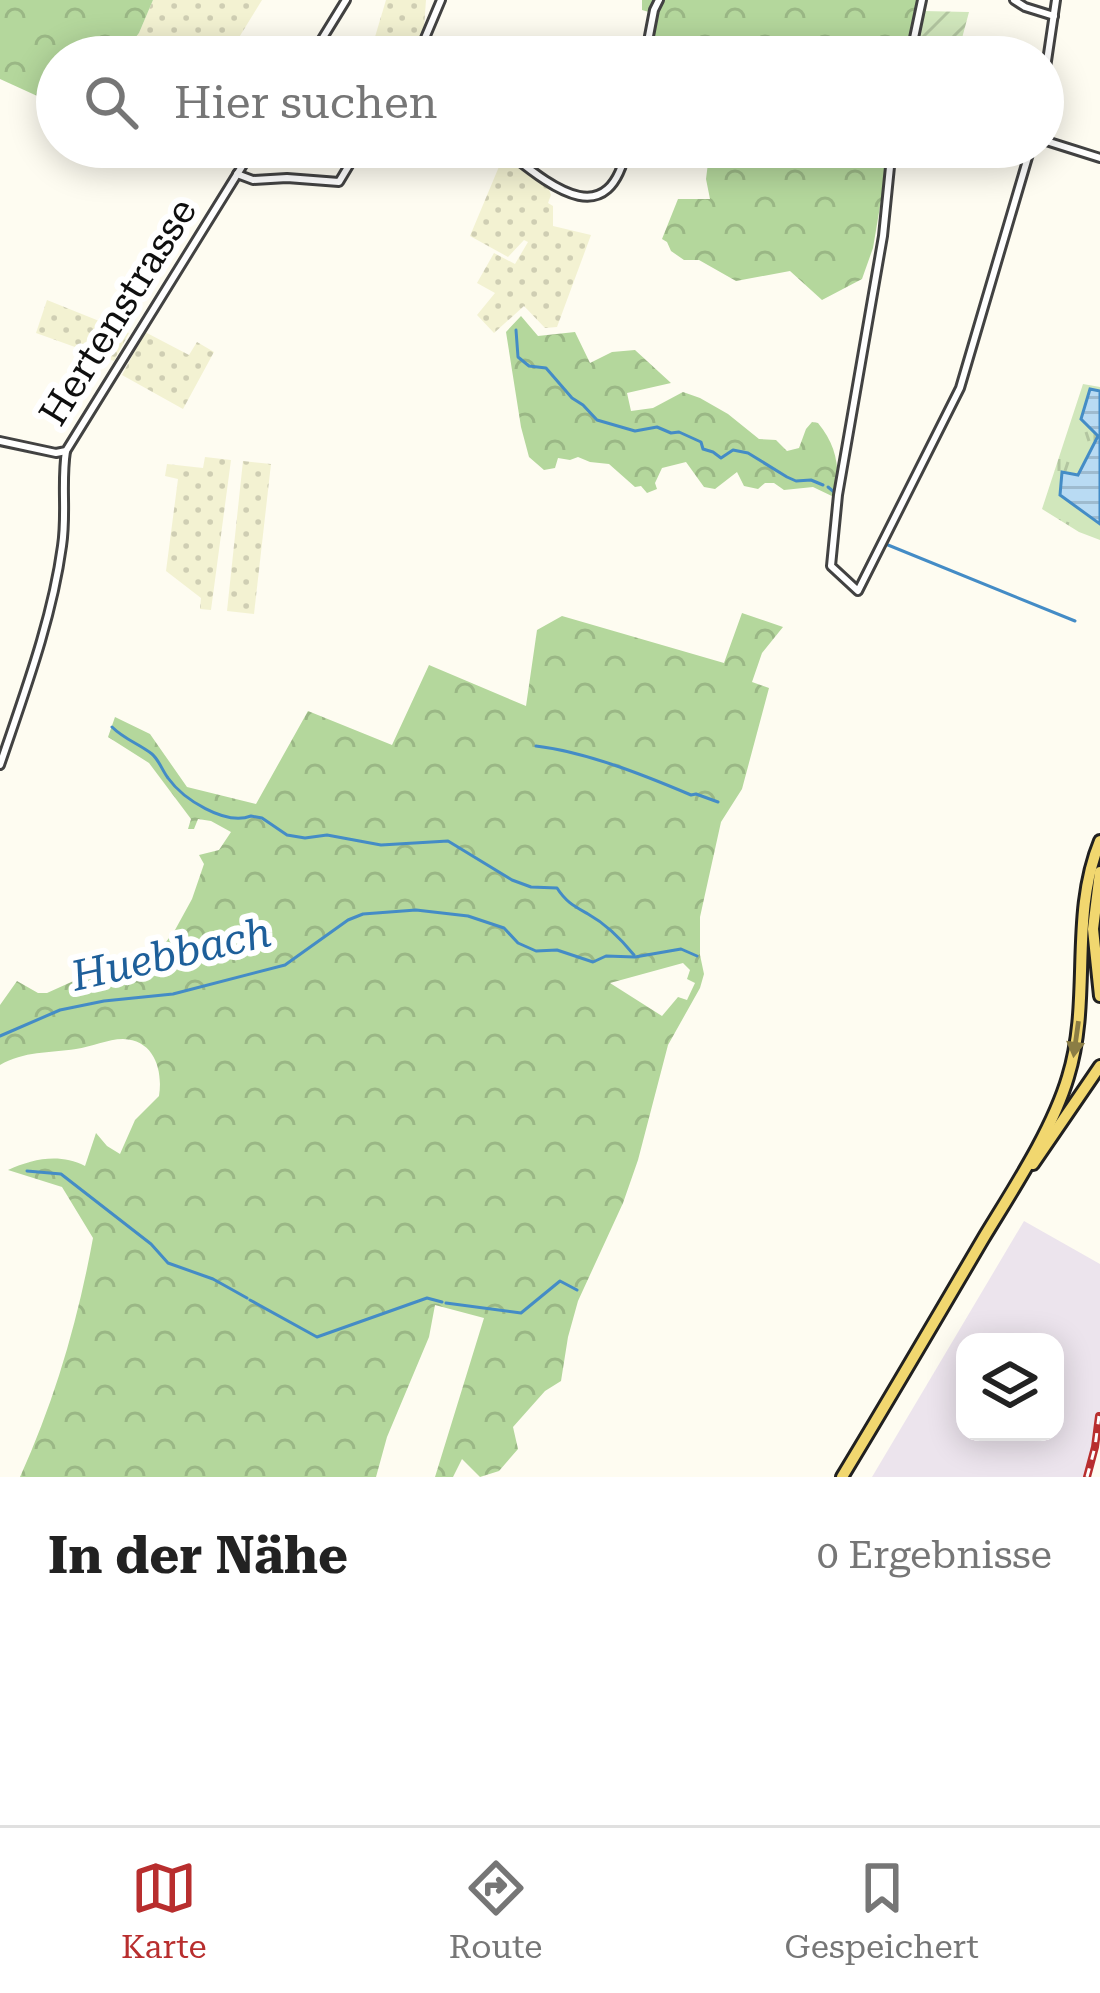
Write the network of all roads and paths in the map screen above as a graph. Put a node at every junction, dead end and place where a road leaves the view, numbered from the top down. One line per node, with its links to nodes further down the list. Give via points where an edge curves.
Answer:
1 (346, 0): 8 (street)
2 (441, 0): 9 (street)
3 (659, 0): 10 (street)
4 (922, 0): 11 (street)
5 (1014, 0): 7 (street)
6 (1056, 0): 7 (street)
7 (1054, 16): 12 (street)
8 (323, 36)
9 (426, 36)
10 (649, 36)
11 (914, 36)
12 (1051, 36)
13 (1064, 147): 14 (street)
14 (1100, 158)
15 (241, 168): 21 (street, Hertenstrasse)
16 (347, 168): 21 (street, via 339,182)
17 (528, 168): 18 (street, via 557,190 596,196)
18 (620, 168)
19 (890, 168): 20 (street, via 831,566 858,591 960,388)
20 (1025, 168)
21 (237, 174): 23 (street, Hertenstrasse)
22 (0, 441): 23 (street, Hertenstrasse)
23 (66, 451): 24 (street, via 58,572)
24 (0, 765)
25 (1100, 841): 29 (main road, one-way to 29, via 1085,900 1068,1078)
26 (1100, 872): 27 (main road, via 1093,928)
27 (1100, 996)
28 (1100, 1066): 29 (main road)
29 (1000, 1210): 30 (main road)
30 (842, 1477)

